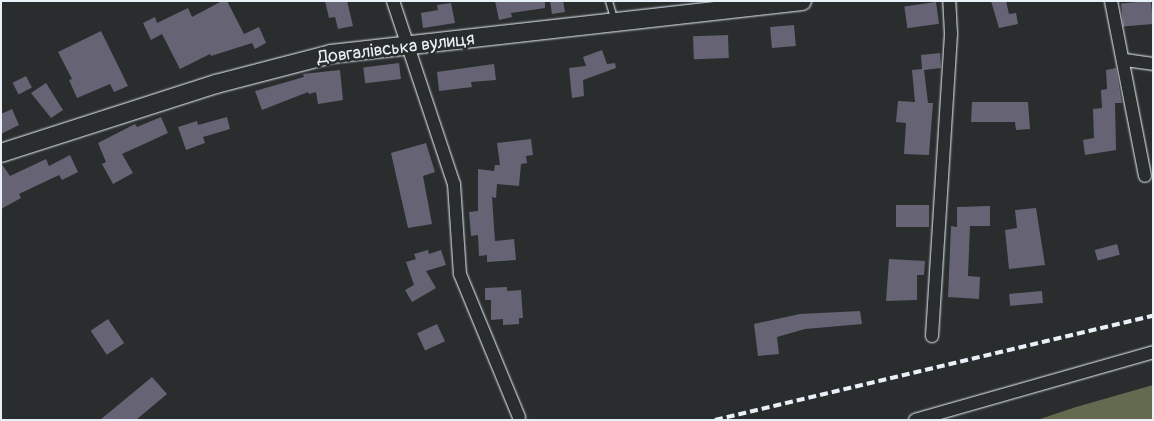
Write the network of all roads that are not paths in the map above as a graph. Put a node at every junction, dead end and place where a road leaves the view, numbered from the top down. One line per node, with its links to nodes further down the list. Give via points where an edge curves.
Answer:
1 (393, 1): 7 (street)
2 (609, 1): 6 (lane)
3 (802, 1): 6 (street, Довгалівська вулиця)
4 (949, 1): 12 (street, via 951,34)
5 (1111, 1): 8 (street)
6 (616, 23): 7 (street, Довгалівська вулиця)
7 (408, 46): 10 (street, Довгалівська вулиця, via 331,54 216,84); 14 (street, via 454,184 460,274)
8 (1125, 60): 9 (street); 11 (street, via 1135,140)
9 (1153, 64)
10 (1, 153)
11 (1145, 176)
12 (932, 336)
13 (1153, 352): 15 (street)
14 (519, 417)
15 (915, 420)

